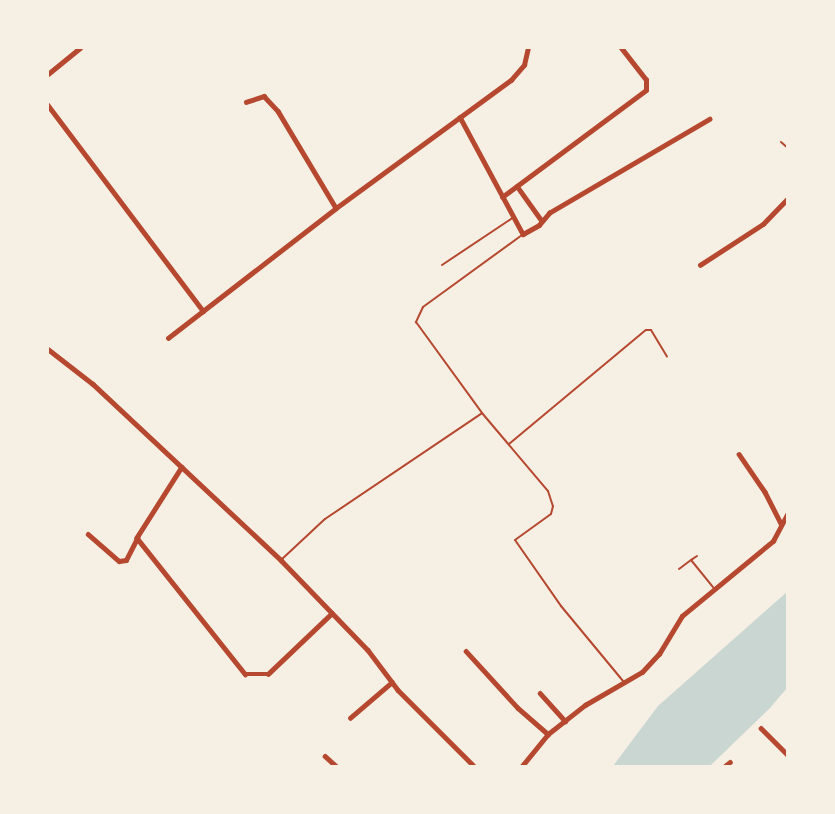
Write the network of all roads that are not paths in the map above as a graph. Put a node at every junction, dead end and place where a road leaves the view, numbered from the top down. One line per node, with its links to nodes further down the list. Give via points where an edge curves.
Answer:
1 (80, 48): 4 (street)
2 (528, 48): 7 (street, via 521,71)
3 (621, 48): 11 (street, via 646,80 646,90)
4 (48, 74)
5 (246, 102): 14 (street, via 264,96 278,111)
6 (48, 105): 20 (street)
7 (460, 117): 12 (street); 14 (street)
8 (709, 118): 16 (street, via 549,213)
9 (781, 142): 10 (lane)
10 (788, 148)
11 (517, 186): 12 (street); 16 (street)
12 (502, 197): 15 (street)
13 (788, 198): 19 (street, via 763,224)
14 (336, 208): 20 (street)
15 (514, 217): 17 (street); 18 (lane)
16 (541, 223): 17 (street)
17 (523, 234): 24 (lane, via 423,307 416,317 418,329)
18 (442, 265)
19 (700, 265)
20 (203, 311): 21 (street)
21 (168, 338)
22 (48, 349): 27 (street, via 94,384)
23 (667, 357): 25 (lane, via 650,330 646,330)
24 (482, 413): 25 (lane); 33 (lane, via 325,519)
25 (509, 444): 40 (lane, via 548,491 553,506 551,514 515,540 561,606)
26 (739, 454): 29 (street)
27 (182, 467): 31 (street); 33 (street)
28 (788, 513): 29 (street)
29 (781, 524): 36 (street, via 774,541)
30 (88, 534): 31 (street, via 119,561 126,560)
31 (137, 538): 37 (street, via 245,674 268,674)
32 (697, 556): 34 (lane)
33 (281, 560): 37 (street)
34 (691, 560): 35 (lane); 36 (lane)
35 (679, 569)
36 (714, 587): 40 (street, via 682,616 659,654 642,672)
37 (332, 613): 39 (street, via 368,650)
38 (466, 651): 45 (street, via 518,708)
39 (392, 682): 42 (street); 50 (street)
40 (624, 683): 43 (street)
41 (540, 693): 43 (street)
42 (350, 718)
43 (565, 721): 45 (street)
44 (761, 728): 46 (street)
45 (548, 734): 51 (street)
46 (788, 755)
47 (325, 756): 49 (street)
48 (730, 762): 52 (street)
49 (336, 766)
50 (474, 766)
51 (522, 766)
52 (725, 766)

